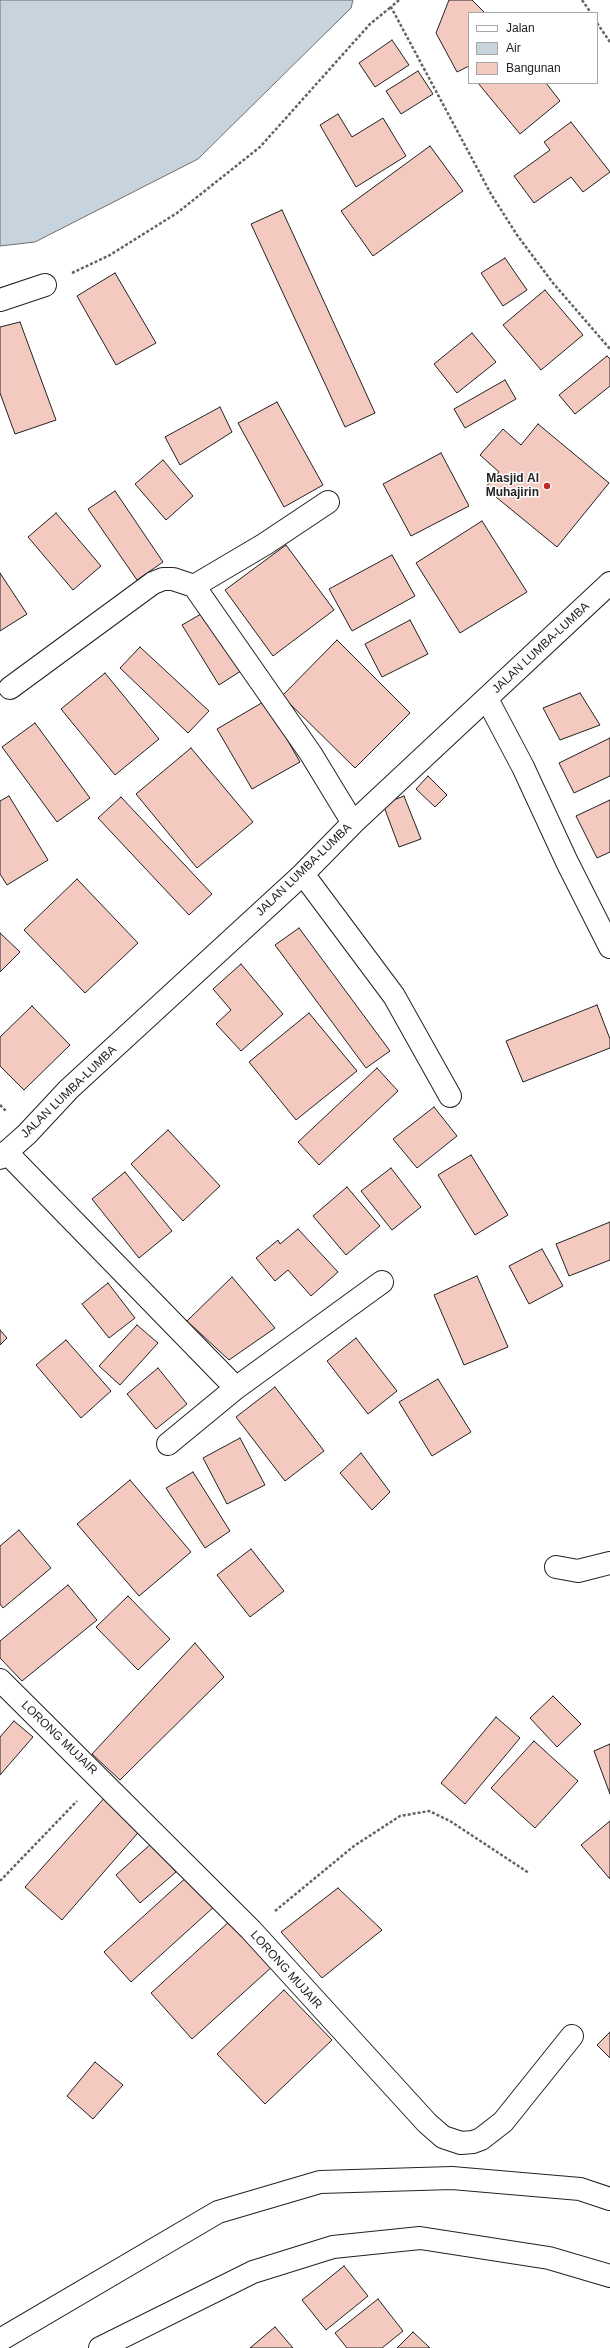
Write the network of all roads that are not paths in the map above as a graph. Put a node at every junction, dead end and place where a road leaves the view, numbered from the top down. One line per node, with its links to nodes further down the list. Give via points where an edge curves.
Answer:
1 (45, 285): 2 (street)
2 (0, 300)
3 (328, 502): 5 (street, via 265,544)
4 (610, 584): 7 (street, JALAN LUMBA-LUMBA)
5 (194, 586): 6 (street, via 173,579 153,583); 8 (street, via 312,754)
6 (10, 688)
7 (487, 699): 8 (street, JALAN LUMBA-LUMBA); 10 (street, via 523,767)
8 (353, 823): 9 (street, JALAN LUMBA-LUMBA)
9 (303, 874): 11 (street, via 394,996); 12 (street, JALAN LUMBA-LUMBA, via 69,1089 27,1134)
10 (610, 947)
11 (450, 1096)
12 (3, 1155): 14 (street)
13 (382, 1282): 14 (street)
14 (236, 1388): 15 (street)
15 (168, 1444)
16 (610, 1563): 17 (street, via 578,1571)
17 (556, 1567)
18 (0, 1680): 19 (street, LORONG MUJAIR, via 251,1930 427,2123 443,2137 461,2143 481,2139 503,2122)
19 (572, 2036)
20 (610, 2199): 22 (street, via 580,2189 452,2178 320,2182 218,2212)
21 (610, 2276): 23 (street, via 549,2258 420,2238 333,2247 253,2272)
22 (0, 2340)
23 (100, 2348)

